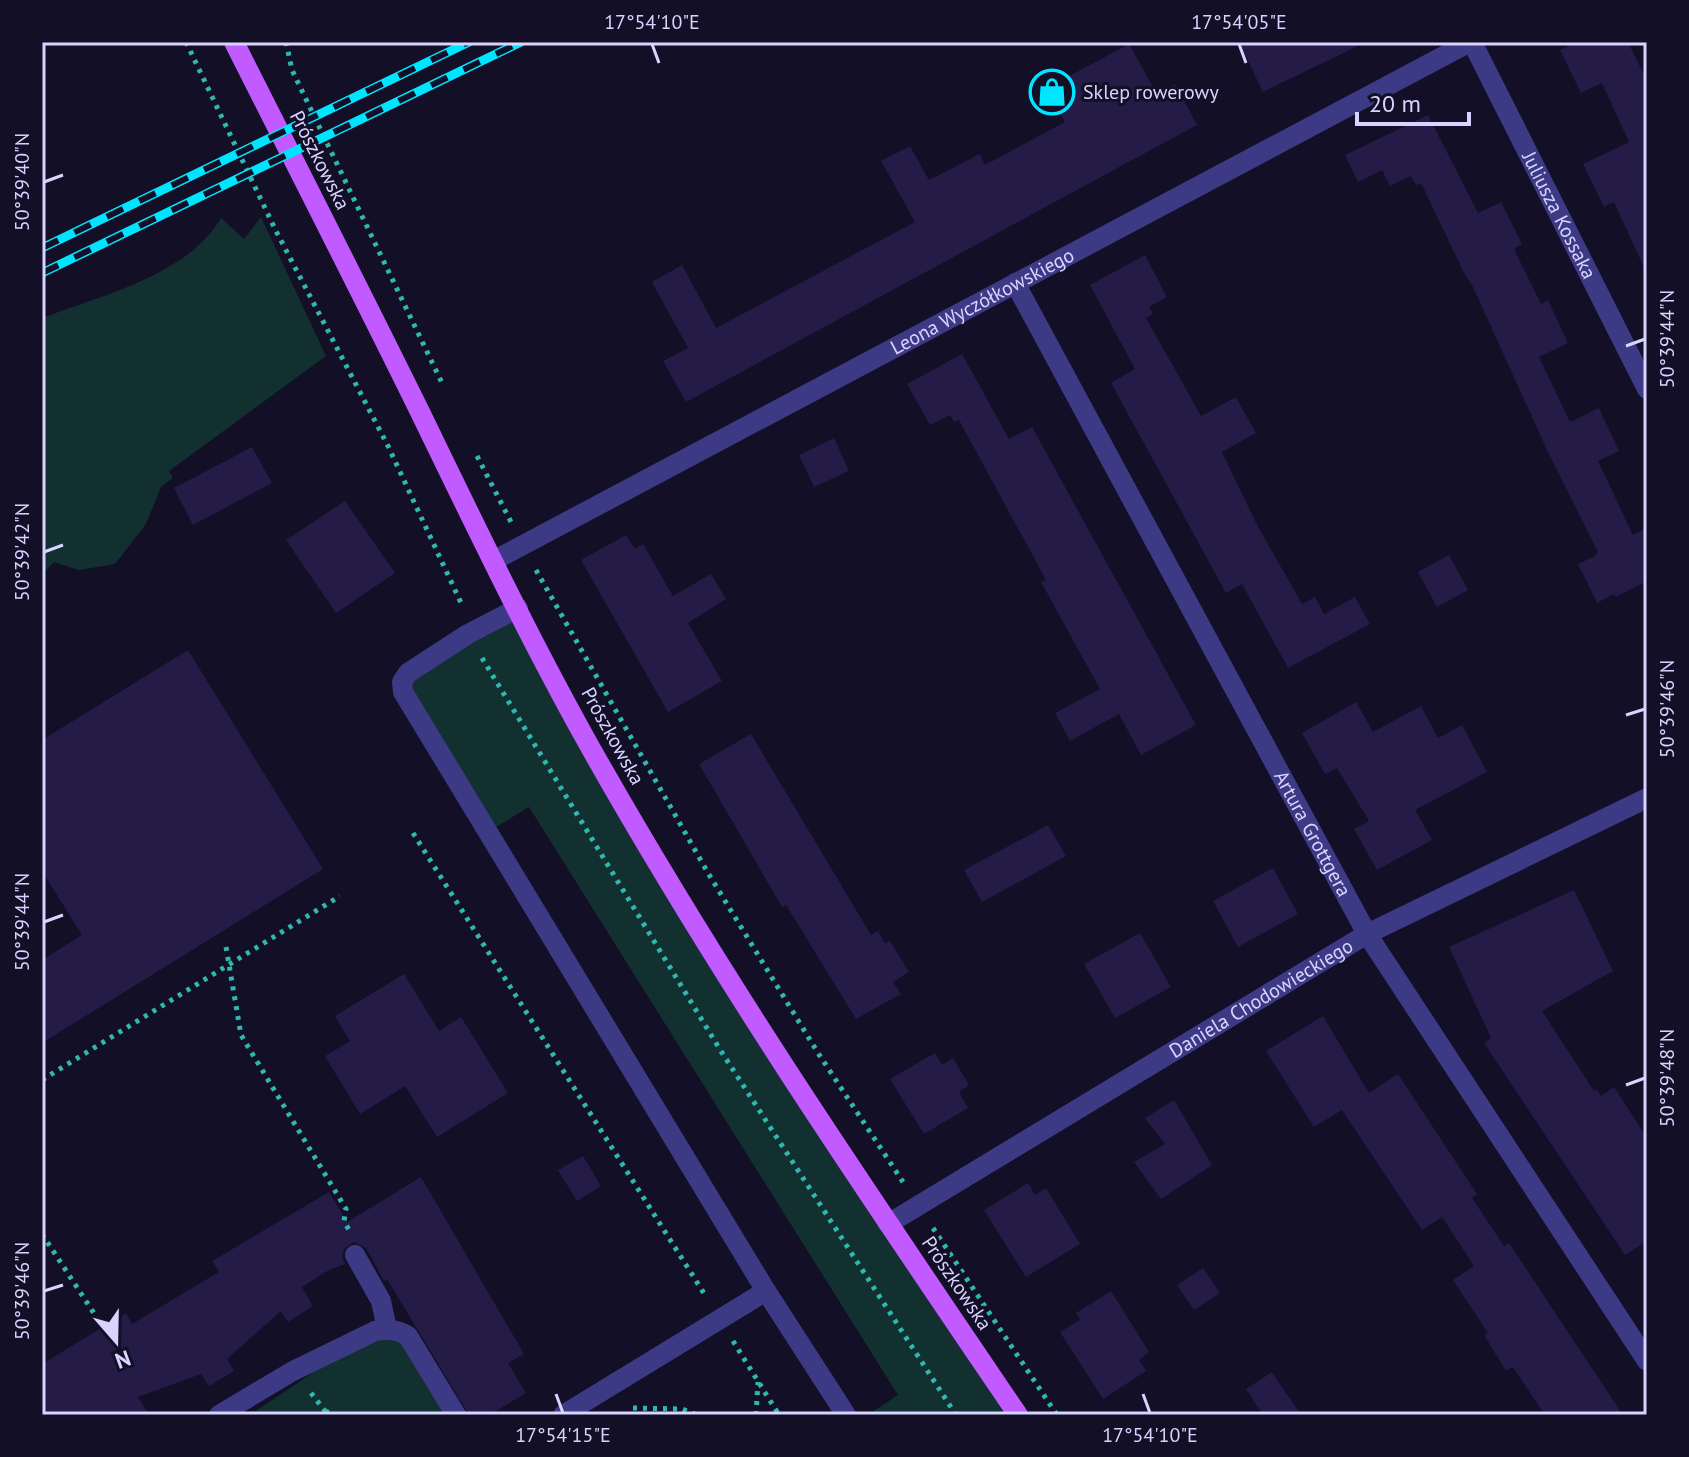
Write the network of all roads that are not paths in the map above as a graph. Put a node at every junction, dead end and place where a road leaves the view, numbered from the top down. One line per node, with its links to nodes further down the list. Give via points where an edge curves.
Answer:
1 (234, 42): 5 (main road, Prószkowska)
2 (1471, 42): 3 (street, Leona Wyczółkowskiego); 4 (street, Juliusza Kossaka)
3 (1015, 283): 5 (street, Leona Wyczółkowskiego); 8 (street, Artura Grottgera)
4 (1647, 389)
5 (493, 561): 6 (main road, Prószkowska)
6 (518, 608): 9 (main road, Prószkowska, via 665,877); 11 (street, via 408,673 403,692)
7 (1647, 798): 8 (street, Daniela Chodowieckiego)
8 (1367, 934): 9 (street, Daniela Chodowieckiego); 13 (street, Artura Grottgera)
9 (888, 1224): 14 (main road, Prószkowska)
10 (355, 1255): 12 (street, via 381,1301)
11 (766, 1291): 17 (street); 18 (street)
12 (387, 1329): 15 (street, via 293,1371); 16 (street, via 408,1336)
13 (1647, 1361)
14 (1010, 1412)
15 (219, 1415)
16 (456, 1415)
17 (563, 1415)
18 (846, 1415)

